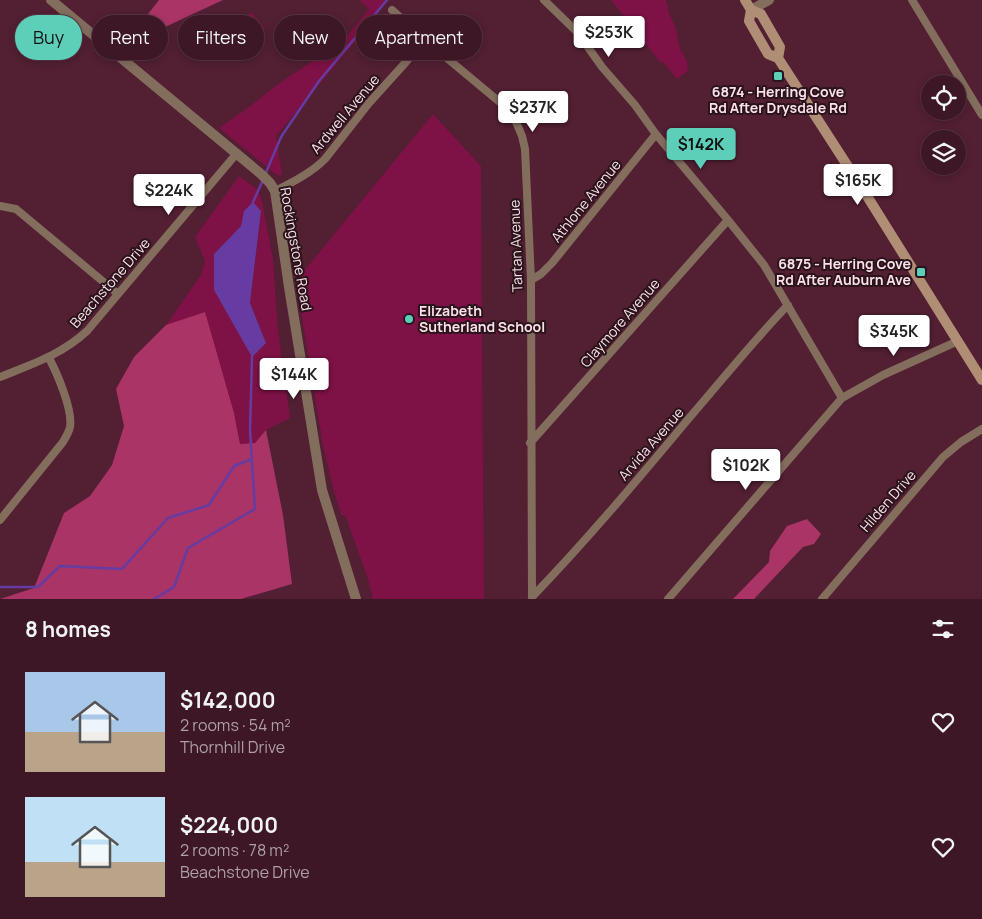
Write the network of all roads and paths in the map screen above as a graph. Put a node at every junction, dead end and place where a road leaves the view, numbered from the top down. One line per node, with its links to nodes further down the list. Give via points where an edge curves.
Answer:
1 (51, 0): 12 (street, Rockingstone Road)
2 (544, 0): 11 (street, via 578,33)
3 (769, 0): 5 (street)
4 (912, 0): 10 (street)
5 (748, 5): 19 (main road, via 761,14 780,47 778,58)
6 (392, 10): 7 (street, Tartan Avenue)
7 (398, 15)
8 (408, 60): 13 (street, Ardwell Avenue, via 317,167)
9 (449, 60): 16 (street, Tartan Avenue, via 502,104 520,129 525,149)
10 (982, 115)
11 (656, 134): 15 (street); 16 (street, Athlone Avenue, via 552,263)
12 (237, 153): 13 (street, Rockingstone Road, via 270,183); 17 (street, Beachstone Drive)
13 (275, 192): 28 (street, Rockingstone Road, via 322,490)
14 (0, 206): 17 (street, via 16,210)
15 (728, 220): 18 (street, via 764,265); 25 (street, Claymore Avenue)
16 (531, 280): 25 (street, Tartan Avenue)
17 (118, 294): 20 (street, Beachstone Drive, via 83,335)
18 (788, 306): 23 (street); 27 (street, Arvida Avenue, via 761,333)
19 (958, 341): 22 (main road); 23 (street, via 883,374)
20 (49, 358): 21 (street, Beachstone Drive); 26 (street, via 67,404 70,427 63,442)
21 (0, 377)
22 (982, 380)
23 (842, 398): 29 (street)
24 (982, 429): 30 (street, Hilden Drive, via 943,457)
25 (530, 443): 27 (street, Tartan Avenue)
26 (0, 520)
27 (532, 598)
28 (356, 599)
29 (668, 599)
30 (822, 599)

